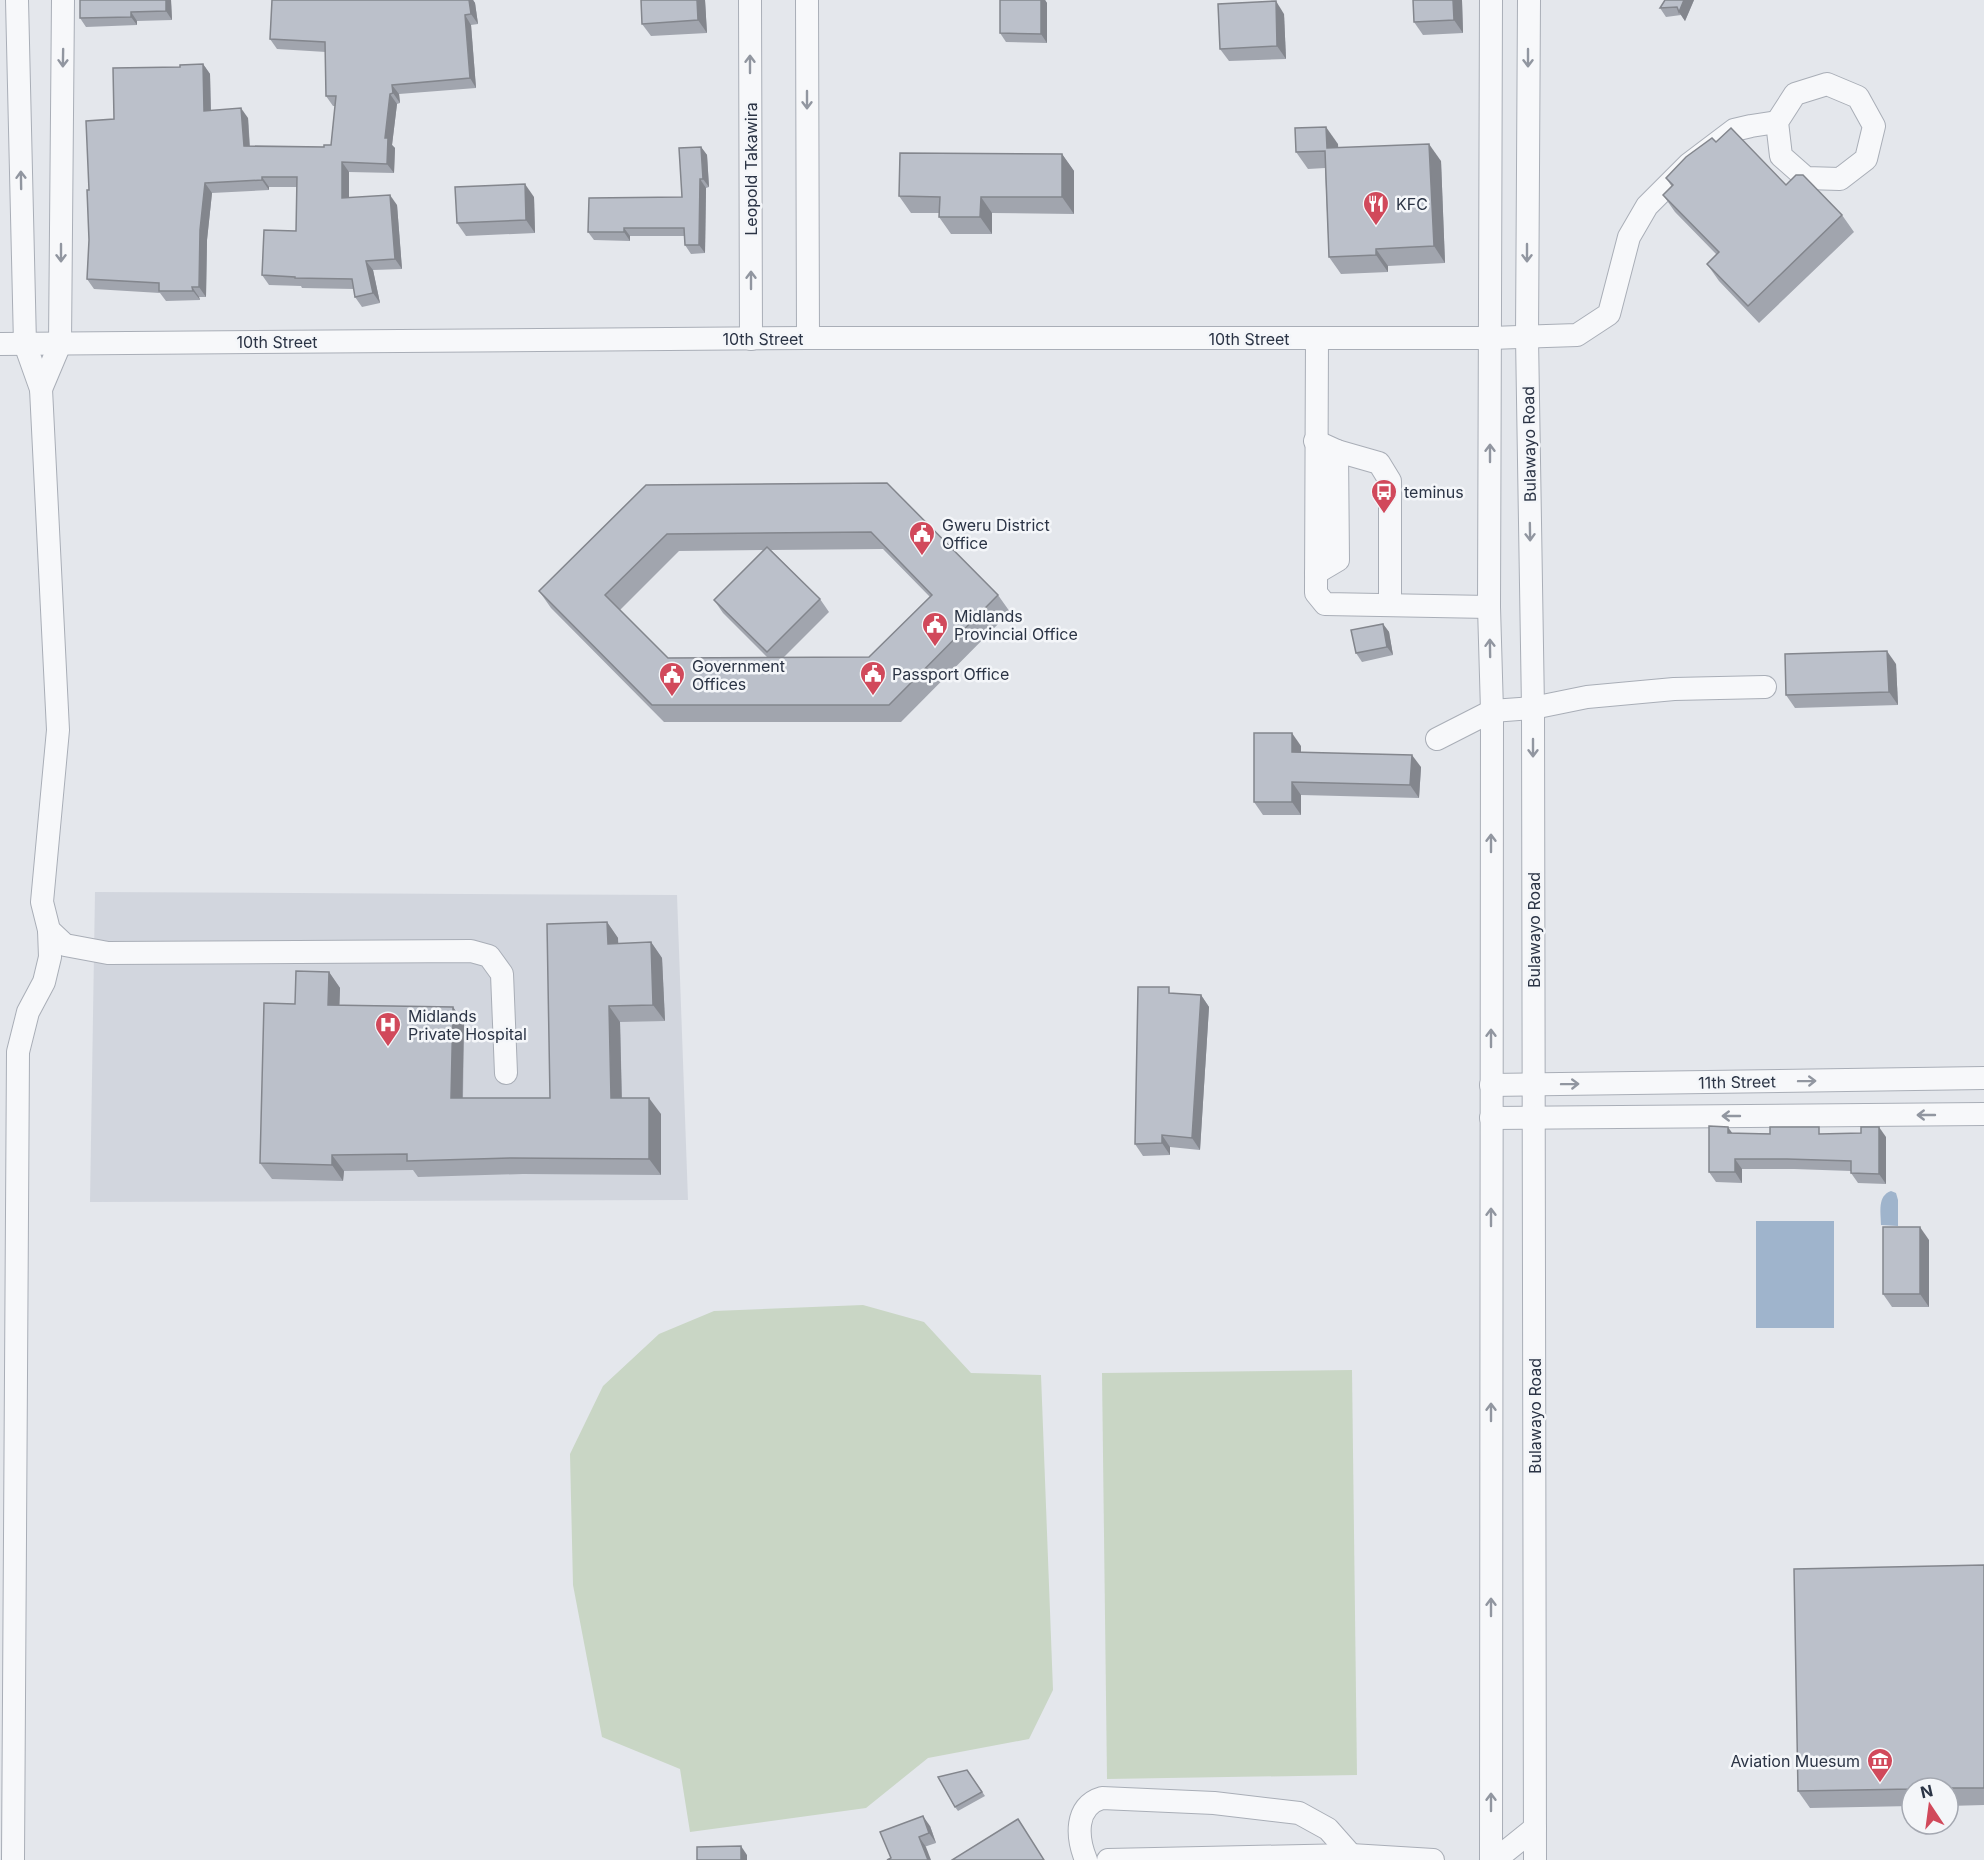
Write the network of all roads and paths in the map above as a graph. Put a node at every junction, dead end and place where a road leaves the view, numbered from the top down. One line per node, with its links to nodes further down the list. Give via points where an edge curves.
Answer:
1 (17, 0): 14 (street, one-way to 1)
2 (63, 0): 15 (street, one-way to 15)
3 (750, 0): 12 (street, Leopold Takawira, one-way to 3)
4 (807, 0): 9 (street, one-way to 9)
5 (1491, 0): 11 (street)
6 (1529, 0): 8 (street, Bulawayo Road, one-way to 8)
7 (1777, 122): 7 (street, via 1795,94 1827,84 1858,97 1874,126 1866,159 1840,179 1806,178 1781,156); 8 (street, 10th Street, via 1734,130 1689,164 1647,206 1629,237 1609,314 1577,335)
8 (1527, 337): 11 (street, 10th Street); 23 (street, Bulawayo Road, one-way to 23)
9 (808, 338): 10 (street, 10th Street); 12 (street, 10th Street)
10 (1317, 338): 11 (street, 10th Street); 17 (street)
11 (1491, 338): 21 (street, one-way to 11)
12 (751, 339): 15 (street, 10th Street)
13 (0, 344): 14 (street, 10th Street)
14 (25, 344): 15 (street, 10th Street); 16 (street)
15 (60, 344): 16 (street)
16 (41, 389): 26 (street, via 58,730 42,902)
17 (1315, 441): 18 (street); 19 (street)
18 (1337, 451): 19 (street, via 1338,560); 20 (street, via 1379,464 1390,481)
19 (1316, 573): 20 (street, via 1316,593 1325,604)
20 (1390, 605): 21 (street)
21 (1489, 607): 24 (street, one-way to 21)
22 (1765, 687): 23 (street, via 1674,689 1587,697)
23 (1533, 708): 24 (street); 30 (street, Bulawayo Road, one-way to 30)
24 (1492, 711): 25 (street); 29 (street, one-way to 24)
25 (1437, 738)
26 (49, 930): 27 (street, via 66,945 108,953 471,951 489,956 502,974); 36 (street, via 50,957 44,982 27,1012 18,1052)
27 (506, 1073)
28 (1984, 1078): 30 (street, 11th Street, one-way to 28)
29 (1491, 1085): 30 (street, 11th Street); 33 (street)
30 (1534, 1085): 32 (street, Bulawayo Road)
31 (1984, 1114): 32 (street, 11th Street, one-way to 32)
32 (1535, 1117): 33 (street, 11th Street); 34 (street, Bulawayo Road)
33 (1491, 1118): 40 (street, one-way to 33)
34 (1534, 1828): 40 (street); 41 (street, Bulawayo Road)
35 (1351, 1855): 37 (street, via 1328,1829 1299,1813 1214,1803 1102,1798 1090,1801 1083,1811 1081,1848); 38 (street); 39 (street)
36 (13, 1860)
37 (1086, 1860)
38 (1108, 1860)
39 (1433, 1860)
40 (1493, 1860)
41 (1534, 1860)

